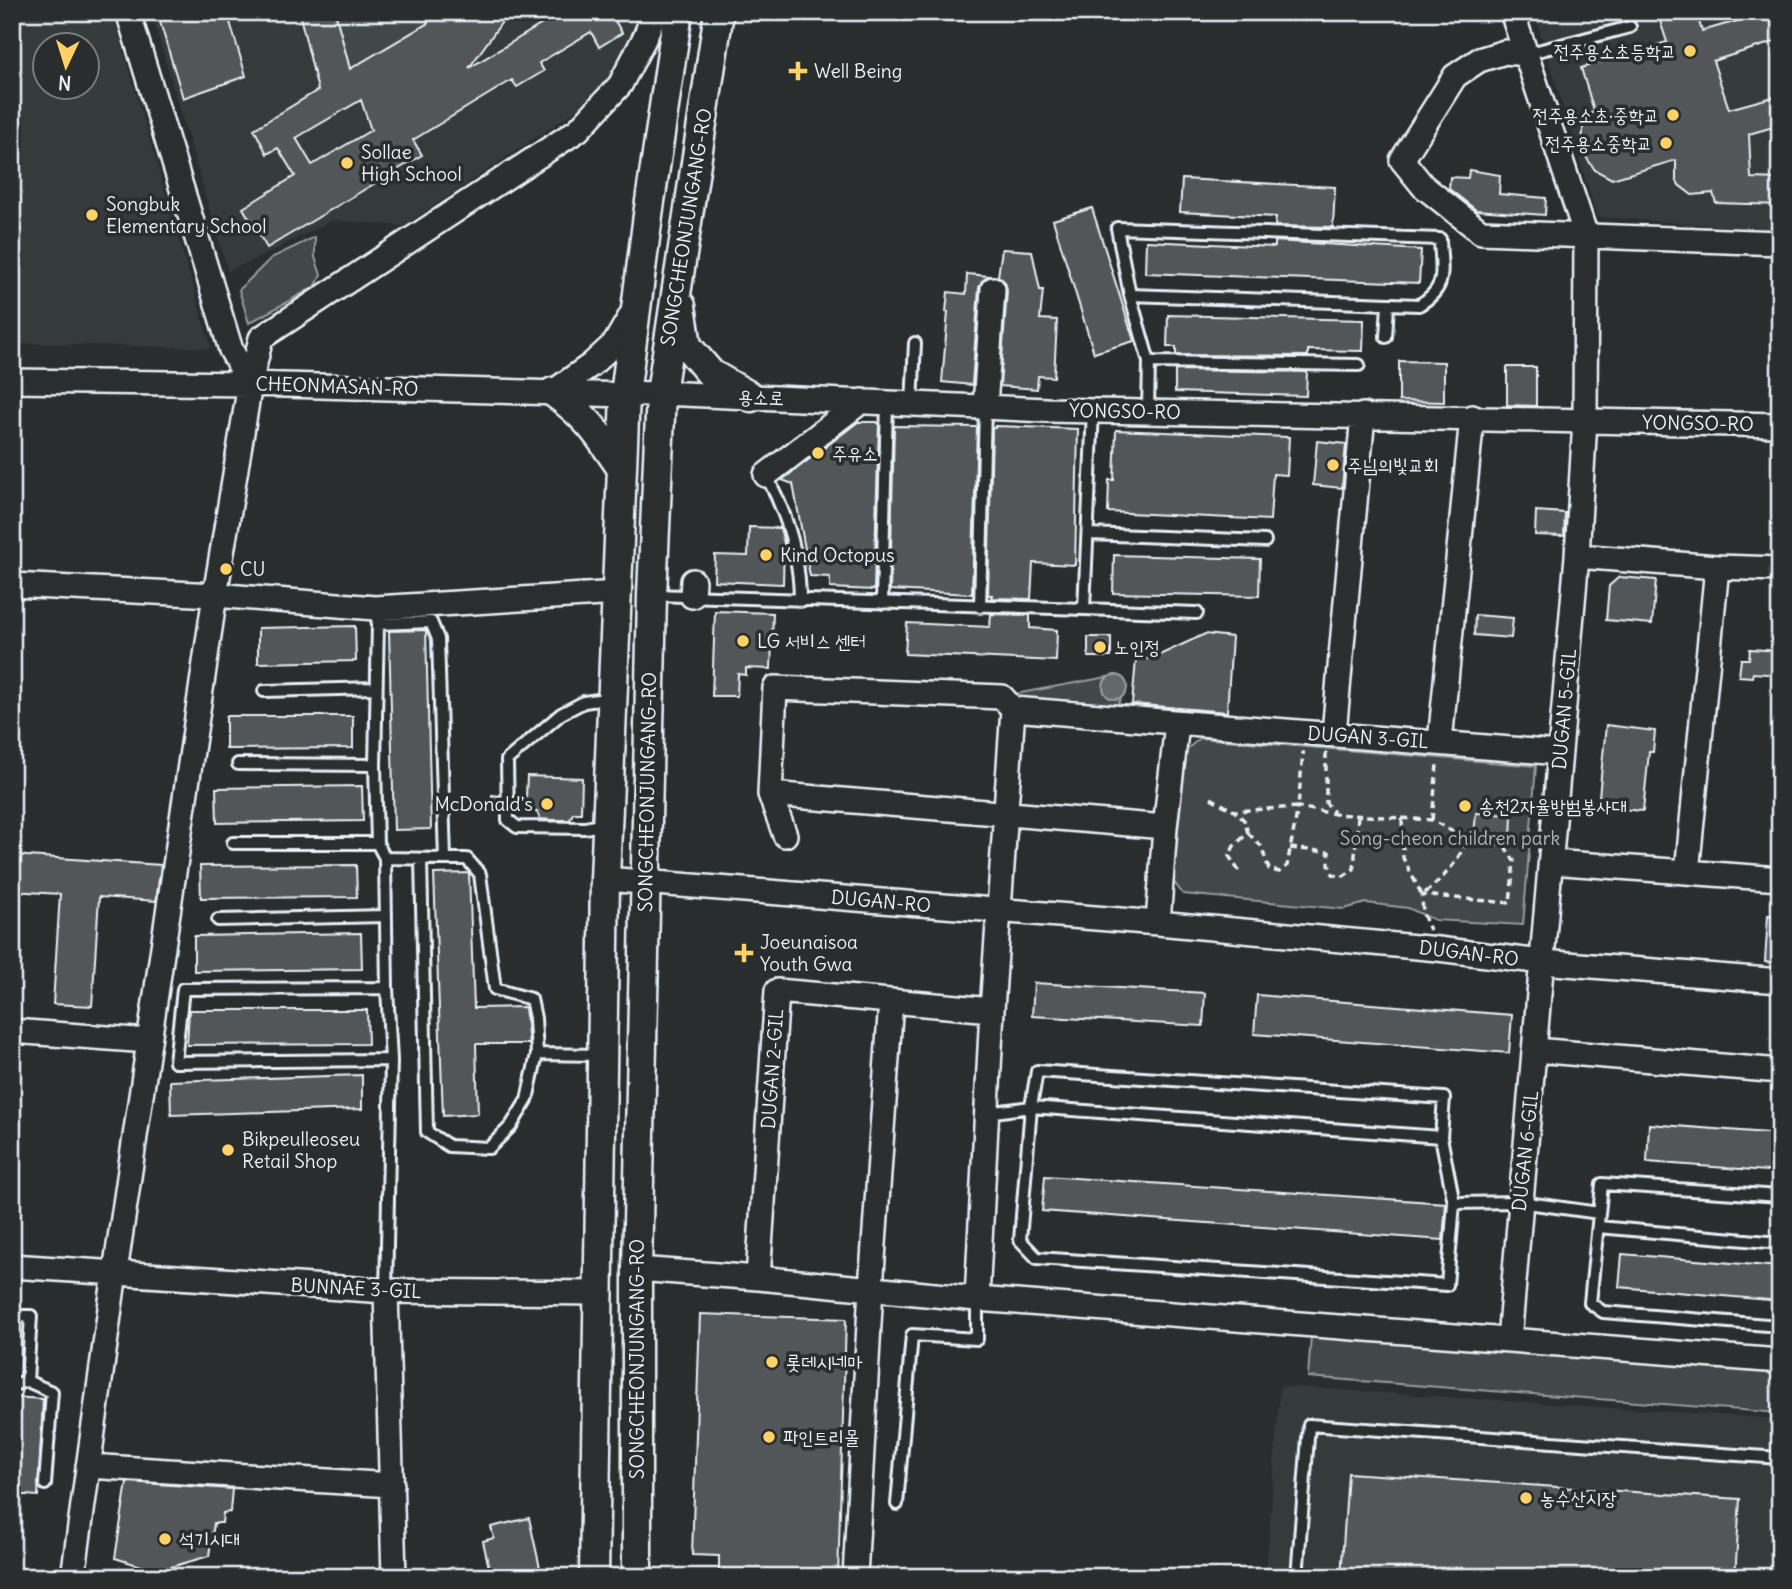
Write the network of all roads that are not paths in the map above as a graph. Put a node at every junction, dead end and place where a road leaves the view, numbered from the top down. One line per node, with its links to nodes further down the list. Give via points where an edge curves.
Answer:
1 (128, 12): 20 (street, via 231,350)
2 (656, 12): 20 (street, via 620,85 578,130 261,338)
3 (678, 12): 14 (street, SONGCHEONJUNGANG-RO)
4 (719, 12): 10 (street, SONGCHEONJUNGANG-RO)
5 (1512, 12): 7 (street, DUGAN 5-GIL)
6 (1630, 27): 7 (lane)
7 (1526, 54): 8 (street, DUGAN 5-GIL); 8 (street, via 1505,52 1479,60 1455,76 1402,160 1423,186 1481,232)
8 (1586, 236): 9 (street); 33 (street, DUGAN 5-GIL)
9 (1780, 243)
10 (677, 283): 22 (street, SONGCHEONJUNGANG-RO); 24 (street, via 687,345 711,374)
11 (993, 289): 28 (street)
12 (1129, 295): 13 (lane); 13 (lane, via 1117,228 1440,239 1441,283 1433,297 1419,305); 17 (lane)
13 (1388, 304): 15 (lane)
14 (636, 307): 21 (street, via 615,343); 23 (street, SONGCHEONJUNGANG-RO)
15 (1386, 337)
16 (915, 343): 27 (lane)
17 (1149, 362): 18 (lane); 30 (lane)
18 (1359, 365)
19 (13, 384): 20 (street, CHEONMASAN-RO)
20 (250, 384): 21 (street, CHEONMASAN-RO); 45 (street)
21 (553, 392): 23 (street, CHEONMASAN-RO); 35 (street, via 595,429)
22 (661, 393): 23 (street, CHEONMASAN-RO); 24 (street, 용소로); 44 (street, SONGCHEONJUNGANG-RO)
23 (625, 395): 35 (street, SONGCHEONJUNGANG-RO)
24 (751, 397): 25 (street, 용소로)
25 (862, 401): 26 (street, YONGSO-RO); 36 (street)
26 (887, 402): 27 (street, YONGSO-RO); 47 (lane)
27 (912, 404): 28 (street, YONGSO-RO)
28 (985, 407): 29 (street, YONGSO-RO); 48 (lane)
29 (1093, 410): 30 (street, YONGSO-RO); 37 (lane)
30 (1148, 411): 31 (street, YONGSO-RO)
31 (1363, 415): 32 (street, YONGSO-RO); 57 (street)
32 (1472, 418): 33 (street, YONGSO-RO); 58 (street)
33 (1585, 420): 34 (street, YONGSO-RO); 39 (street, DUGAN 5-GIL)
34 (1780, 425)
35 (622, 469): 43 (street, SONGCHEONJUNGANG-RO)
36 (765, 475): 46 (lane, via 789,533 800,576)
37 (1089, 534): 38 (lane); 49 (lane)
38 (1265, 541)
39 (1577, 556): 40 (street); 59 (street, DUGAN 5-GIL)
40 (1717, 567): 41 (street); 73 (street)
41 (1780, 569)
42 (12, 585): 45 (street)
43 (618, 593): 51 (street); 54 (street, SONGCHEONJUNGANG-RO)
44 (652, 594): 46 (lane, via 692,588); 76 (street, SONGCHEONJUNGANG-RO)
45 (215, 595): 51 (street); 87 (street)
46 (800, 601): 47 (lane)
47 (882, 603): 48 (lane)
48 (980, 607): 49 (lane)
49 (1084, 609): 50 (lane)
50 (1196, 613)
51 (377, 616): 52 (lane); 71 (lane, via 431,622 438,639)
52 (376, 688): 53 (lane); 61 (lane)
53 (264, 691)
54 (612, 698): 64 (street, SONGCHEONJUNGANG-RO); 64 (lane, via 584,702 561,714 507,760 506,771 508,820 516,827)
55 (1013, 709): 56 (street, DUGAN 3-GIL); 62 (street, DUGAN 3-GIL, via 1002,697 775,688); 63 (street)
56 (1177, 724): 57 (street, DUGAN 3-GIL); 65 (street)
57 (1334, 733): 58 (street, DUGAN 3-GIL)
58 (1440, 742): 59 (street, DUGAN 3-GIL)
59 (1560, 753): 72 (street, DUGAN 5-GIL)
60 (238, 764): 61 (lane)
61 (375, 765): 67 (lane)
62 (770, 794): 63 (street); 66 (street)
63 (1005, 813): 65 (street); 77 (street)
64 (606, 824): 74 (street, SONGCHEONJUNGANG-RO)
65 (1164, 827): 80 (street)
66 (785, 835)
67 (377, 843): 68 (lane); 69 (lane)
68 (233, 844)
69 (385, 858): 70 (lane); 78 (lane)
70 (421, 859): 71 (lane); 89 (lane, via 427,1132 449,1146 489,1148 511,1126 527,1100)
71 (445, 859): 89 (lane, via 467,859 480,874 495,989 531,999)
72 (1551, 862): 73 (street); 81 (street, DUGAN 5-GIL)
73 (1687, 872): 75 (street)
74 (605, 879): 76 (street, DUGAN-RO); 90 (street, SONGCHEONJUNGANG-RO)
75 (1780, 879)
76 (645, 880): 77 (street, DUGAN-RO); 103 (street, SONGCHEONJUNGANG-RO)
77 (999, 911): 80 (street, DUGAN-RO); 85 (street)
78 (386, 916): 79 (lane); 83 (lane)
79 (218, 920)
80 (1158, 923): 81 (street, DUGAN-RO)
81 (1542, 962): 82 (street, DUGAN-RO); 88 (street, DUGAN 6-GIL)
82 (1780, 981)
83 (387, 988): 91 (lane); 91 (lane, via 183,989 175,1062)
84 (891, 1001): 85 (street, DUGAN 2-GIL); 105 (street, DUGAN 2-GIL, via 777,991); 106 (street)
85 (992, 1010): 94 (street)
86 (12, 1031): 87 (street)
87 (149, 1041): 104 (street)
88 (1535, 1050): 92 (street); 97 (street, DUGAN 6-GIL)
89 (537, 1054): 90 (lane)
90 (601, 1055): 108 (street, SONGCHEONJUNGANG-RO)
91 (391, 1060): 107 (lane)
92 (1780, 1071)
93 (1031, 1107): 94 (lane); 95 (lane); 95 (lane, via 1037,1071 1444,1098); 98 (lane, via 1020,1240 1037,1258 1447,1285)
94 (987, 1112): 109 (street)
95 (1441, 1137): 98 (lane)
96 (1780, 1196): 99 (lane, via 1602,1184)
97 (1520, 1202): 98 (lane); 99 (lane); 112 (street, DUGAN 6-GIL)
98 (1454, 1203)
99 (1599, 1213): 100 (lane)
100 (1598, 1227): 101 (lane); 111 (lane, via 1590,1303 1603,1312)
101 (1780, 1243)
102 (12, 1266): 104 (street, BUNNAE 3-GIL)
103 (637, 1269): 105 (street); 124 (street, SONGCHEONJUNGANG-RO)
104 (115, 1272): 107 (street, BUNNAE 3-GIL); 117 (street)
105 (758, 1278): 106 (street)
106 (871, 1288): 109 (street); 125 (street)
107 (386, 1291): 108 (street, BUNNAE 3-GIL); 119 (street)
108 (598, 1293): 123 (street, SONGCHEONJUNGANG-RO)
109 (977, 1299): 112 (street); 120 (lane, via 977,1339 912,1335)
110 (12, 1316): 114 (lane, via 31,1317)
111 (1780, 1326)
112 (1509, 1340): 113 (street)
113 (1780, 1361)
114 (27, 1381): 115 (lane); 118 (lane, via 52,1392)
115 (12, 1385)
116 (1780, 1458): 126 (lane, via 1309,1425)
117 (88, 1466): 119 (street); 121 (street)
118 (45, 1484)
119 (392, 1485): 122 (street)
120 (897, 1504)
121 (73, 1577)
122 (394, 1577)
123 (594, 1577)
124 (637, 1577)
125 (855, 1577)
126 (1297, 1577)

